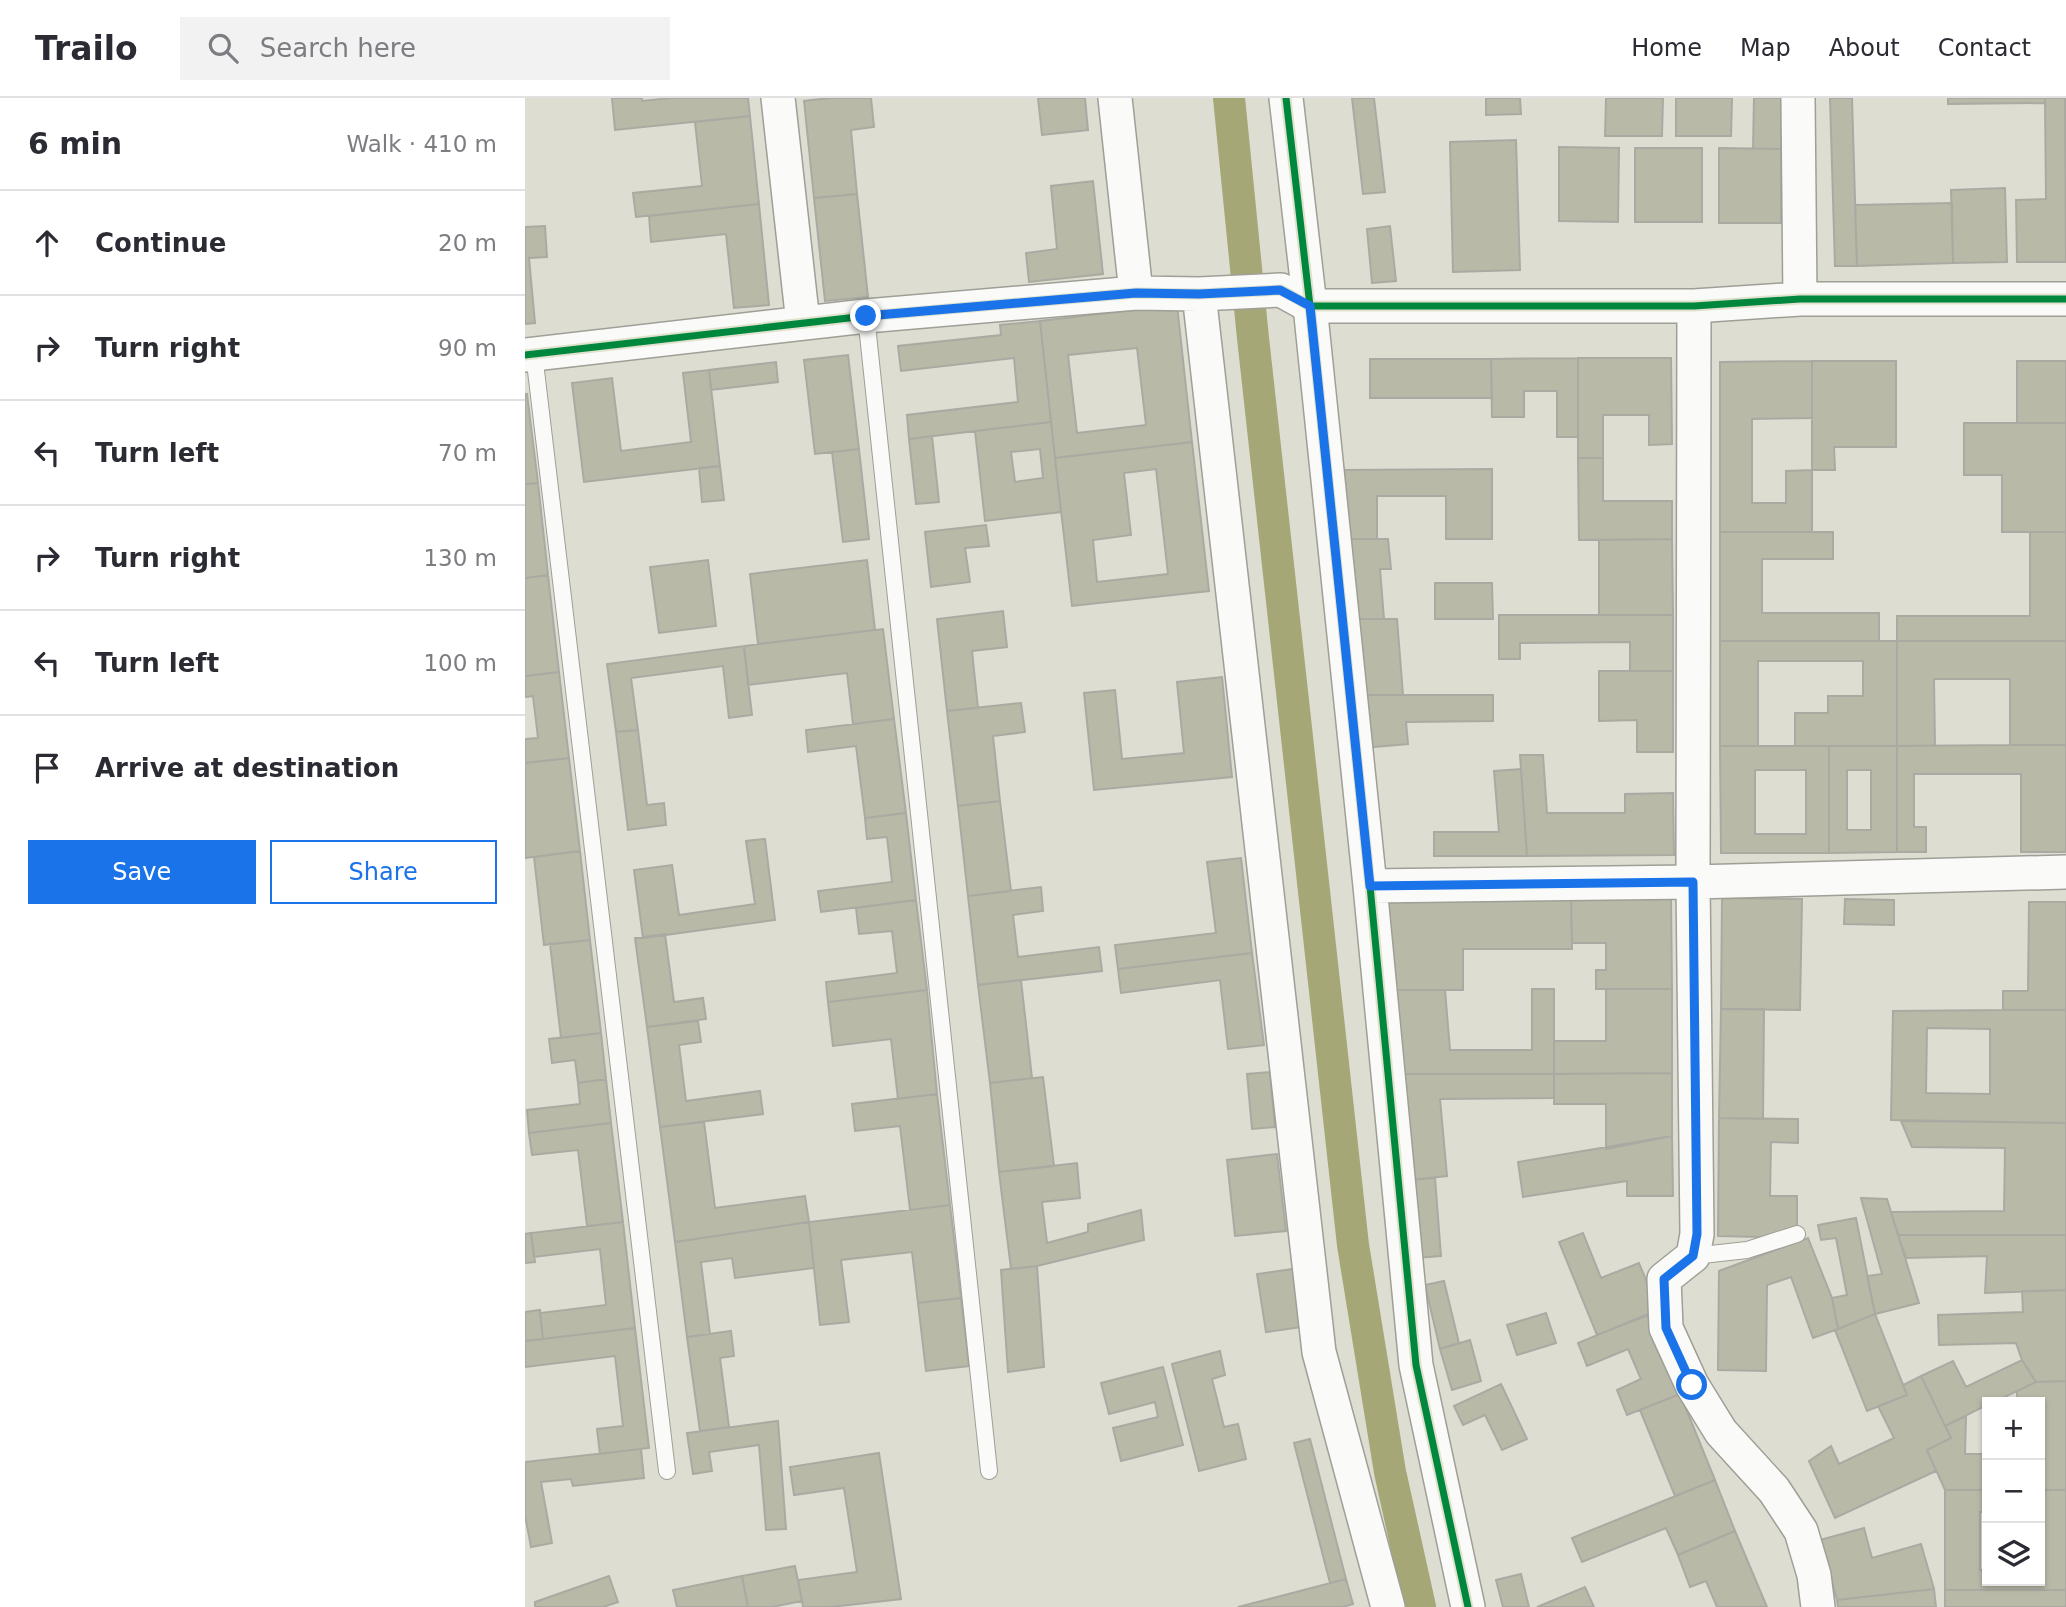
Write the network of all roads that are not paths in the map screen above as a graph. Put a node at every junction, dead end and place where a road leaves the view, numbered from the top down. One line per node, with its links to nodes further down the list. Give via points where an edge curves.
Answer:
1 (778, 98): 12 (street)
2 (1115, 98): 5 (street)
3 (1286, 98): 9 (street)
4 (1798, 98): 7 (street)
5 (1136, 293): 6 (street); 11 (street)
6 (1199, 294): 9 (street, via 1280,290); 21 (street, via 1319,1352)
7 (1800, 299): 8 (street); 10 (street)
8 (2066, 299)
9 (1310, 306): 10 (street); 16 (street)
10 (1694, 306): 15 (street)
11 (866, 316): 12 (street); 20 (lane)
12 (803, 323): 13 (street)
13 (529, 355): 19 (lane)
14 (2066, 872): 15 (street)
15 (1693, 882): 16 (street); 18 (street, via 1697,1234)
16 (1370, 886): 22 (street, via 1416,1365)
17 (1797, 1234): 18 (lane, via 1747,1250)
18 (1693, 1256): 23 (street, via 1664,1279 1666,1328 1721,1433 1774,1490 1801,1531)
19 (667, 1471)
20 (989, 1471)
21 (1388, 1607)
22 (1468, 1607)
23 (1818, 1607)

